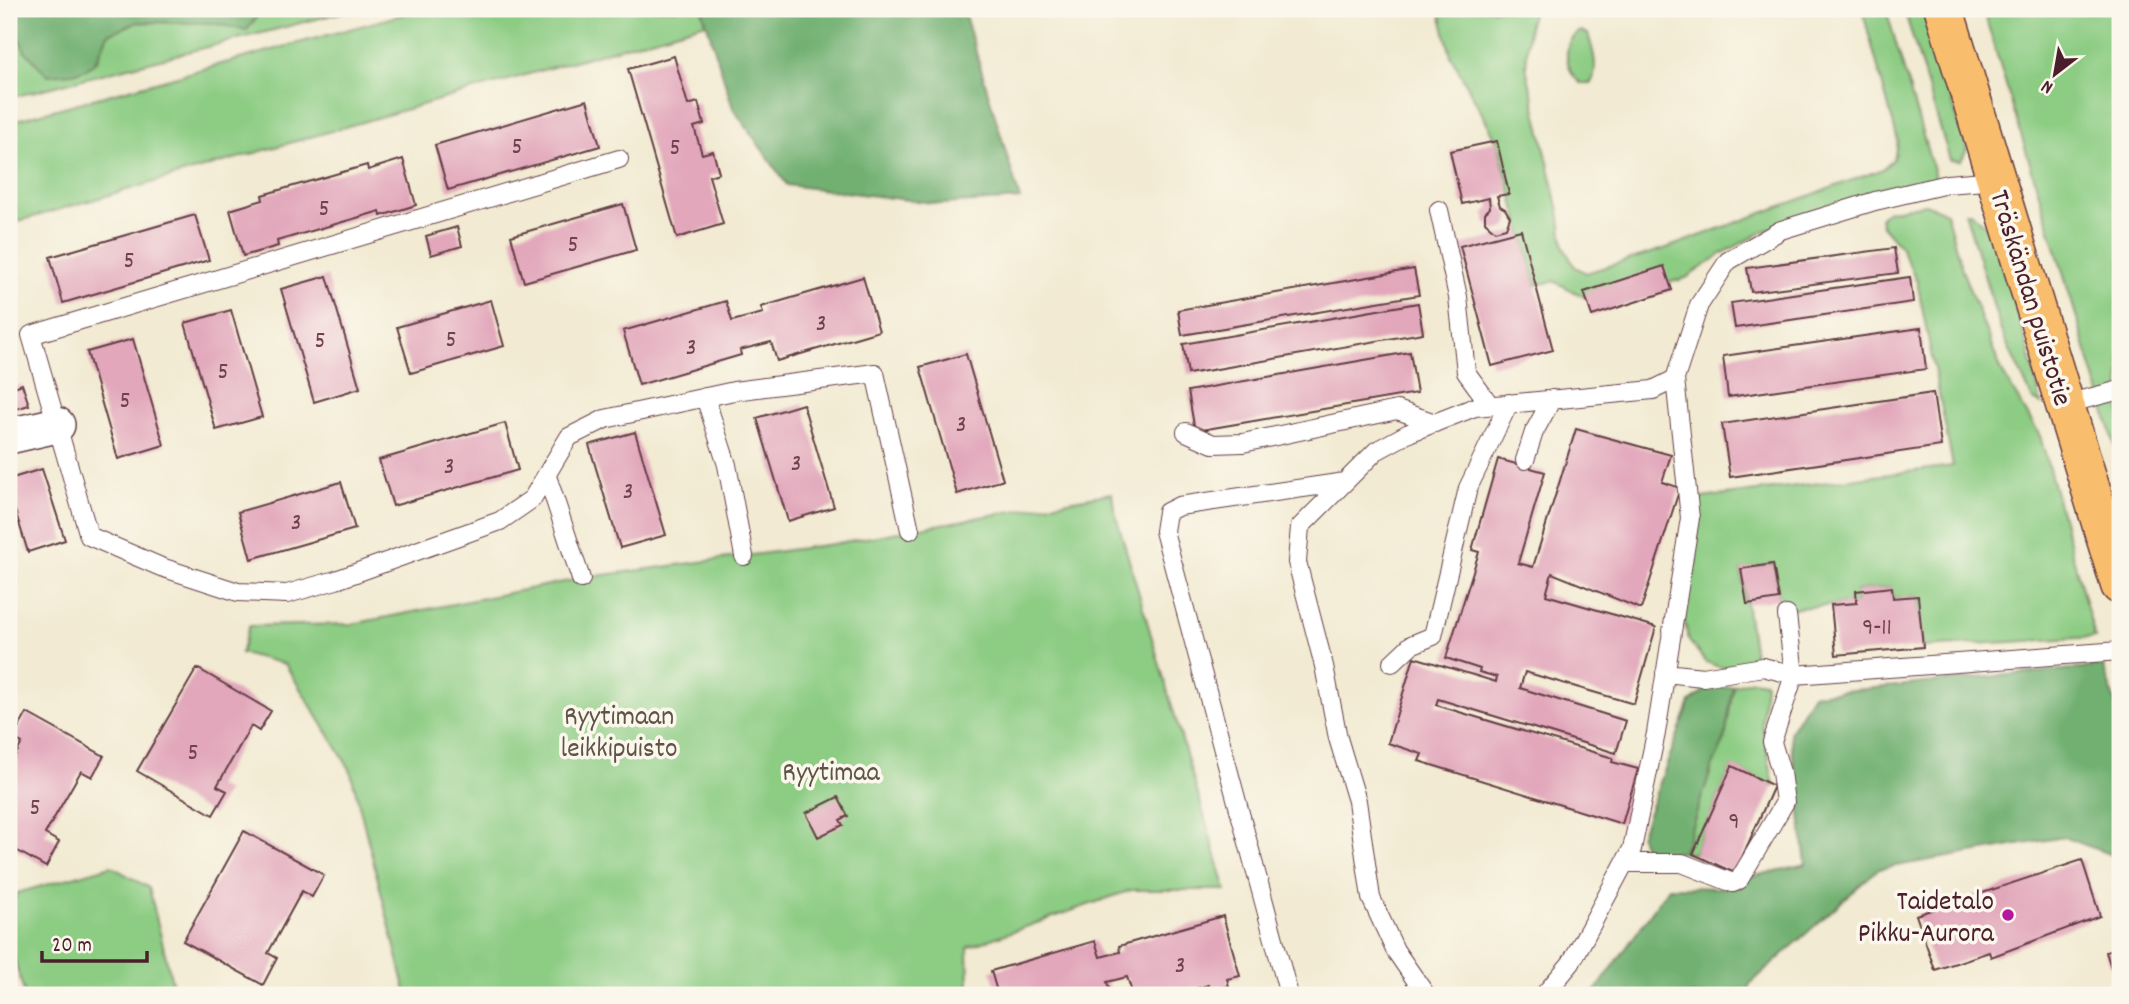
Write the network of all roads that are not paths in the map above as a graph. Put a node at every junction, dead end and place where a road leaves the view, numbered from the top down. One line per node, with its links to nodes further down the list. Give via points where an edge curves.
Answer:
1 (1944, 9): 3 (main road, Träskändan puistotie)
2 (619, 159): 13 (lane, via 31,335)
3 (1997, 180): 5 (lane, via 1947,184 1863,205 1781,230 1728,261 1699,305); 10 (main road, Träskändan puistotie)
4 (1439, 210): 11 (lane, via 1458,297 1466,372)
5 (1675, 379): 8 (lane, via 1653,390); 26 (lane, via 1690,518)
6 (2120, 390): 10 (lane)
7 (705, 397): 17 (lane, via 605,419 569,437); 19 (lane, via 875,373); 20 (lane, via 727,465)
8 (1552, 399): 9 (lane); 16 (lane)
9 (1509, 403): 11 (lane); 25 (lane, via 1468,488 1433,636 1411,645)
10 (2066, 404): 22 (main road, Träskändan puistotie)
11 (1490, 405): 12 (lane)
12 (1435, 422): 14 (lane, via 1397,410 1243,443 1213,444); 18 (lane, via 1376,451)
13 (57, 425): 15 (street); 17 (lane, via 89,536 161,567 238,592 287,594 500,521 531,499)
14 (1186, 432)
15 (9, 436)
16 (1525, 460)
17 (547, 476): 21 (lane)
18 (1345, 482): 29 (lane, via 1180,506 1167,512 1164,531); 30 (lane, via 1300,527 1297,562 1357,801 1371,898 1395,950)
19 (910, 530)
20 (744, 556)
21 (581, 579)
22 (2120, 585)
23 (1787, 615): 27 (lane)
24 (2120, 651): 27 (lane)
25 (1392, 663)
26 (1665, 673): 27 (lane, via 1703,677 1763,667); 28 (lane, via 1646,785)
27 (1794, 675): 28 (lane, via 1772,742 1785,802 1739,880 1733,883 1682,863)
28 (1625, 863): 31 (lane, via 1571,963)
29 (1289, 995)
30 (1426, 995)
31 (1544, 995)

